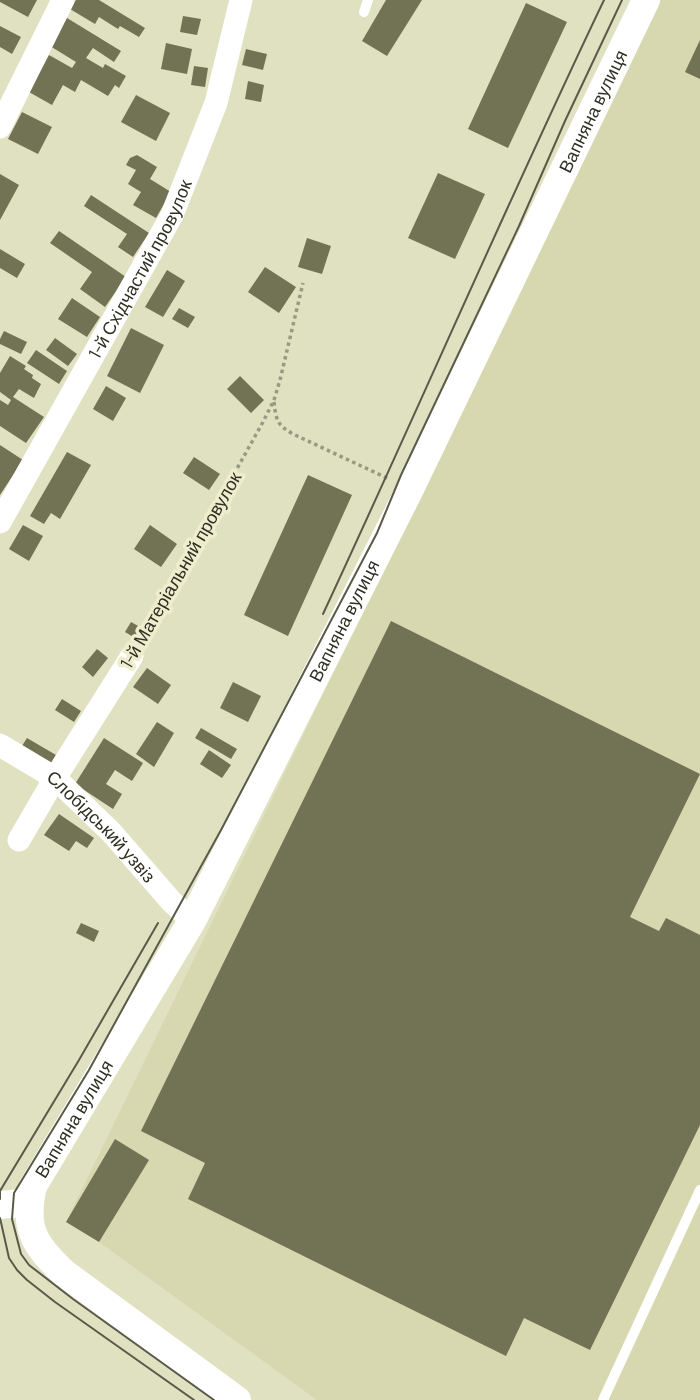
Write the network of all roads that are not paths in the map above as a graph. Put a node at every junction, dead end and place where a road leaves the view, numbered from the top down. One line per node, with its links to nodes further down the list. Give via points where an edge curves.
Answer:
1 (63, 0): 6 (street)
2 (241, 0): 7 (street, 1-й Східчастий провулок, via 216,103 172,215)
3 (368, 0): 5 (lane)
4 (646, 0): 12 (street, Вапняна вулиця, via 410,489)
5 (363, 12)
6 (0, 127)
7 (0, 522)
8 (132, 656): 10 (street, 1-й Матеріальний провулок)
9 (0, 745): 10 (street, Слобідський узвіз)
10 (55, 778): 11 (street, 1-й Матеріальний провулок); 12 (street, Слобідський узвіз)
11 (19, 840)
12 (192, 921): 14 (street, Вапняна вулиця, via 33,1186)
13 (700, 1191): 17 (lane)
14 (30, 1202): 15 (street); 16 (street, via 36,1242 48,1258)
15 (0, 1205)
16 (237, 1400)
17 (603, 1400)

